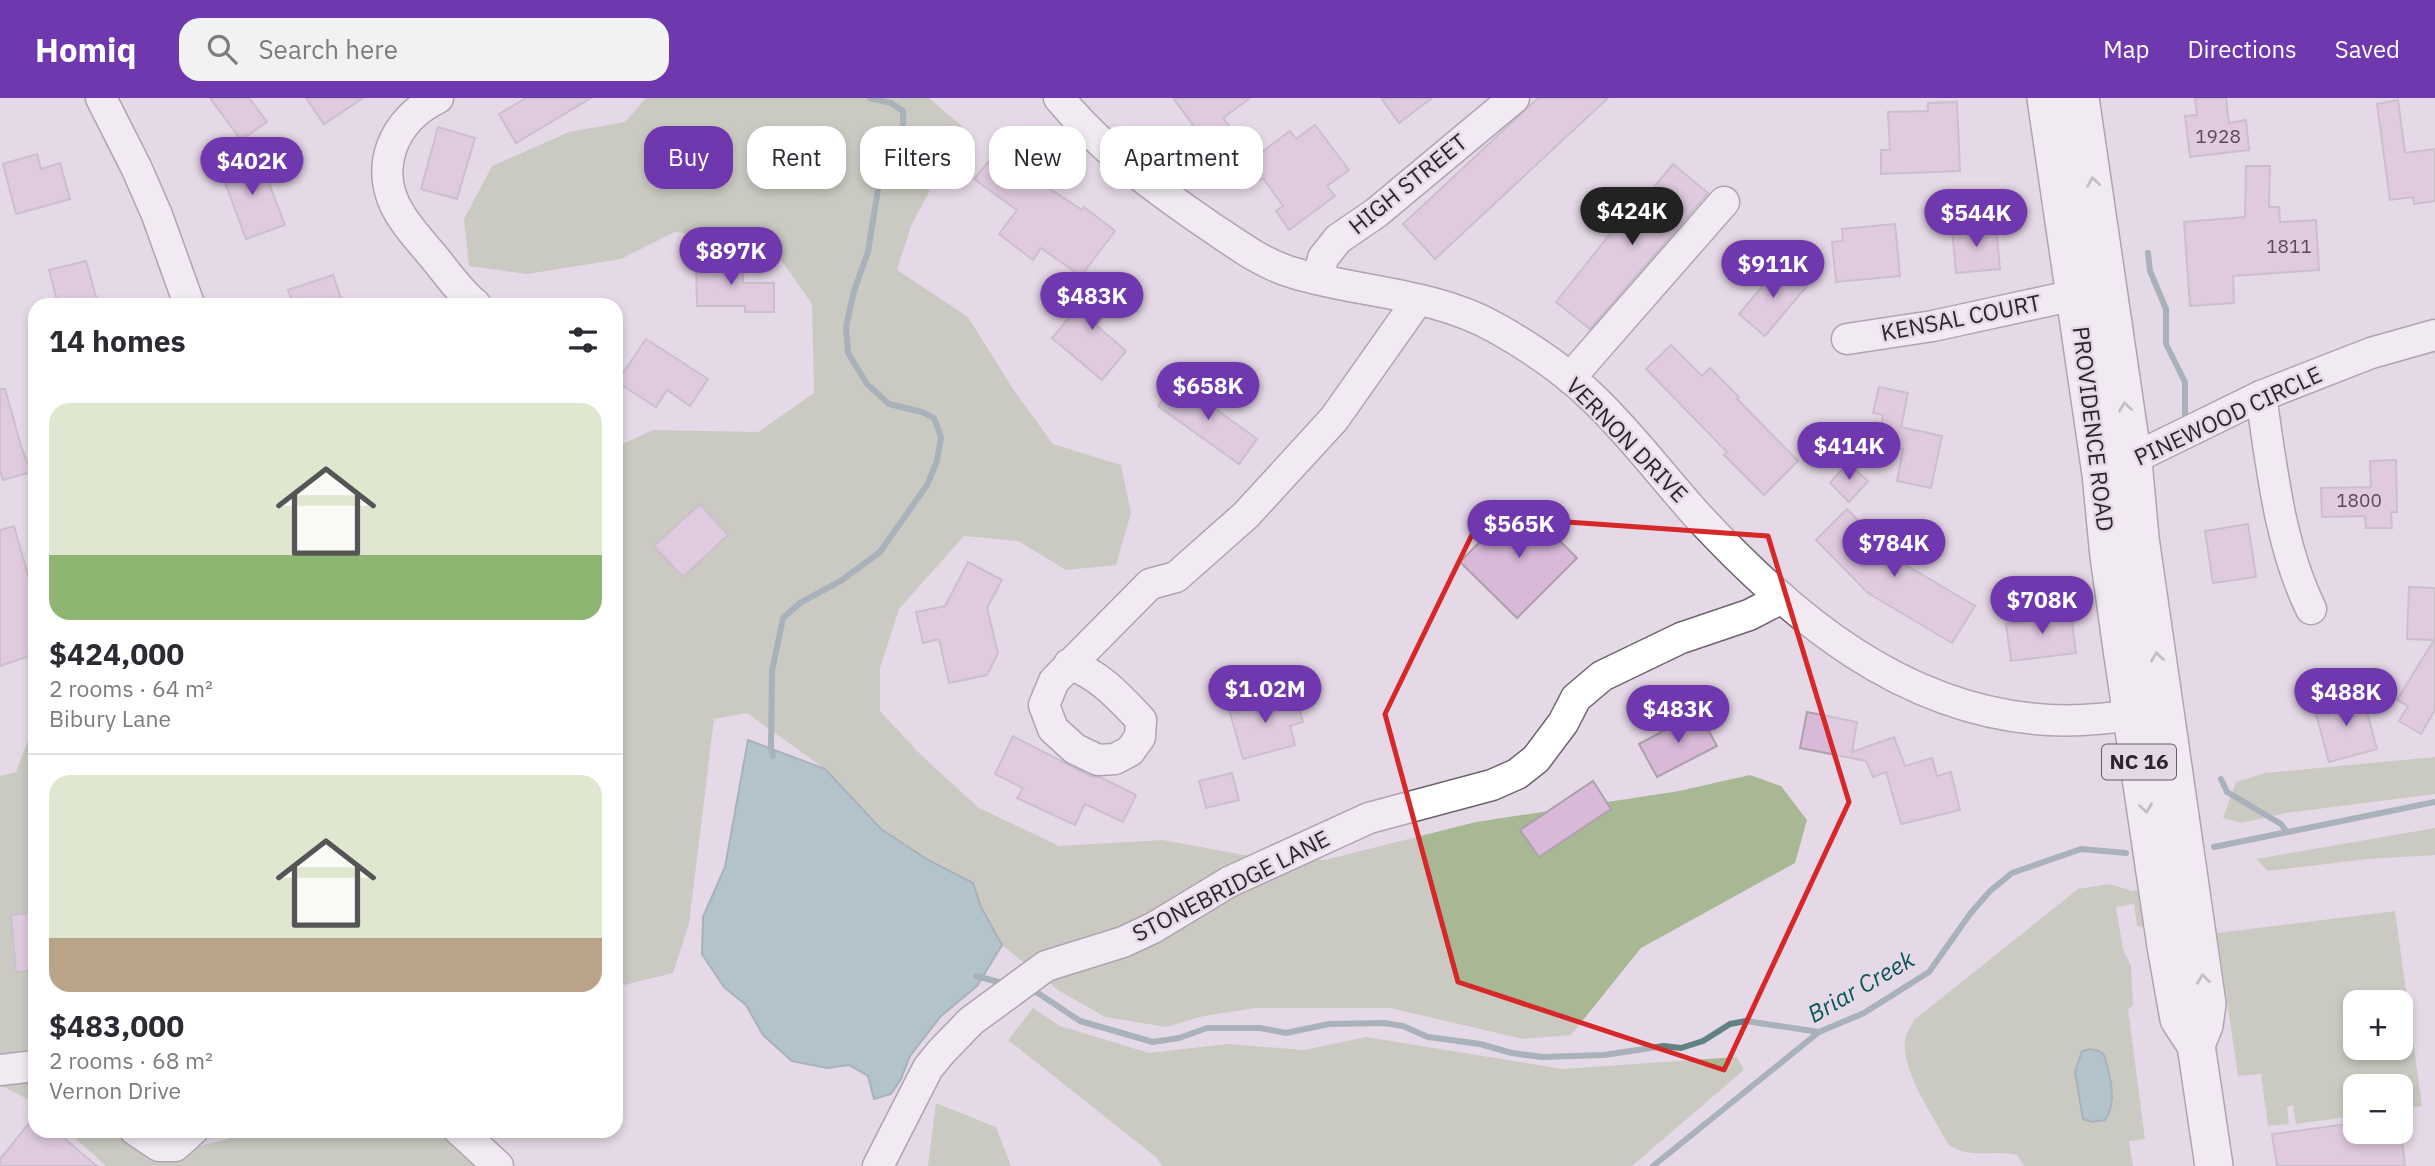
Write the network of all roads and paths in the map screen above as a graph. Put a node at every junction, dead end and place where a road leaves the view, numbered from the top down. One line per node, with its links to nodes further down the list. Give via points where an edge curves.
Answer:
1 (101, 98): 10 (street, via 153,205)
2 (438, 98): 11 (street, via 409,117 392,145 388,162 391,194 399,214)
3 (1059, 98): 8 (street, VERNON DRIVE, via 1101,143 1163,194 1261,259)
4 (1514, 98): 8 (street, HIGH STREET, via 1338,239 1323,258)
5 (2046, 98): 9 (main road, PROVIDENCE ROAD / NC 16)
6 (2080, 98): 17 (main road, PROVIDENCE ROAD / NC 16, one-way to 6)
7 (1724, 202): 15 (street)
8 (1318, 279): 12 (street, VERNON DRIVE)
9 (2075, 295): 14 (street, KENSAL COURT, via 1933,326); 17 (main road, PROVIDENCE ROAD / NC 16)
10 (187, 298)
11 (469, 298)
12 (1418, 300): 15 (street, VERNON DRIVE, via 1493,326); 20 (street, via 1334,419 1246,515 1176,578 1150,584)
13 (2435, 335): 16 (street, PINEWOOD CIRCLE, via 2371,353)
14 (1847, 339)
15 (1570, 378): 18 (street, VERNON DRIVE, via 1619,425 1697,515)
16 (2260, 396): 17 (street, PINEWOOD CIRCLE); 19 (street, via 2278,509 2297,579)
17 (2117, 467): 21 (main road, PROVIDENCE ROAD / NC 16, via 2109,556)
18 (1782, 598): 21 (street, VERNON DRIVE, via 1865,661 1951,702 2051,720); 28 (street, STONEBRIDGE LANE, via 1602,676 1576,698 1536,759 1517,774 1369,818 1229,882 1123,942 1046,966 952,1038 928,1068)
19 (2311, 609)
20 (1069, 664)
21 (2148, 713): 29 (main road, PROVIDENCE ROAD / NC 16, via 2176,1007 2196,1045)
22 (28, 1067): 23 (street)
23 (0, 1070)
24 (147, 1138): 25 (street, via 159,1146 175,1146)
25 (184, 1138)
26 (468, 1138): 27 (street)
27 (498, 1166)
28 (878, 1166)
29 (2214, 1166)

